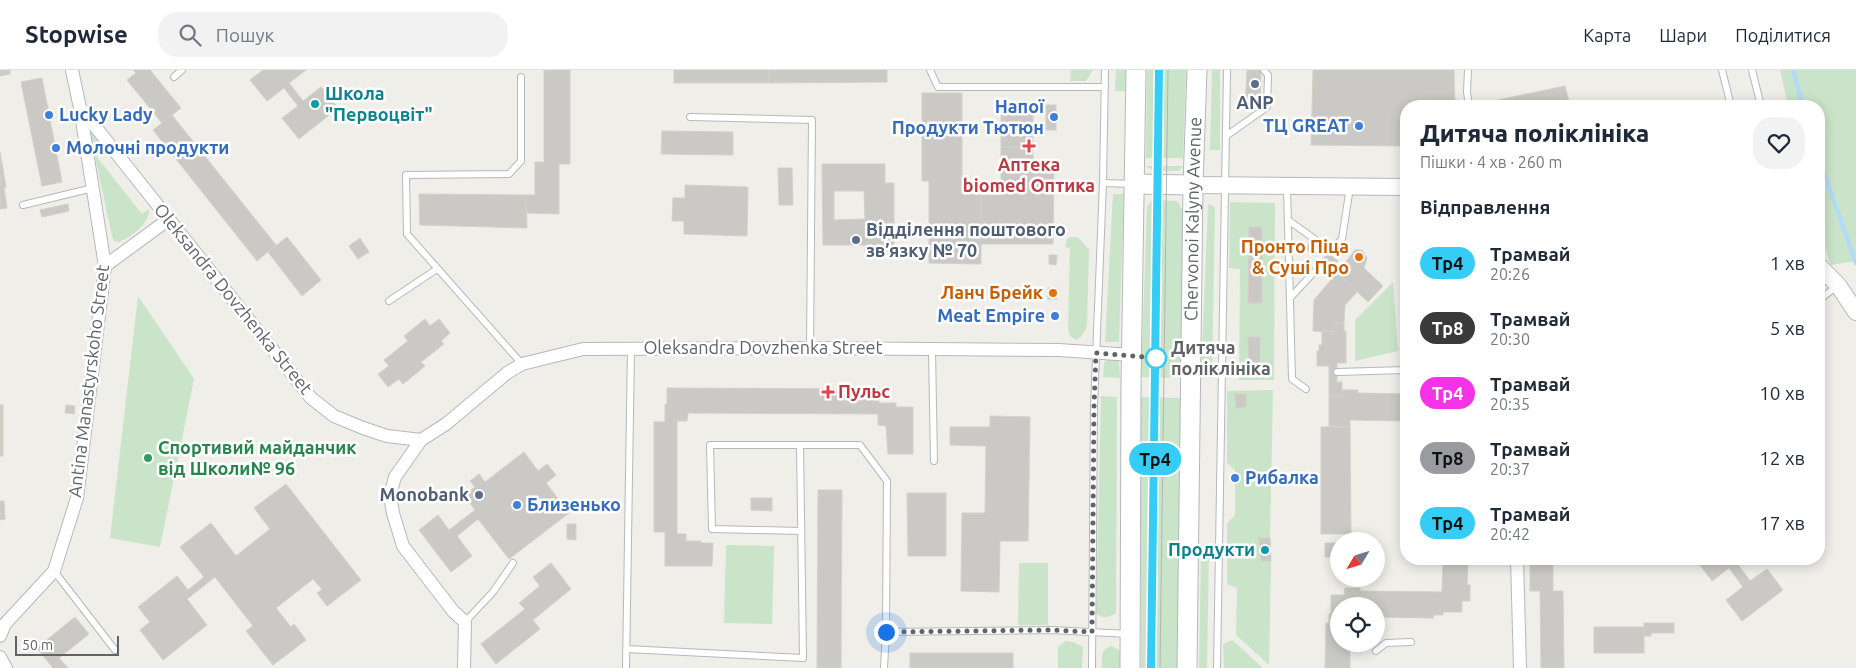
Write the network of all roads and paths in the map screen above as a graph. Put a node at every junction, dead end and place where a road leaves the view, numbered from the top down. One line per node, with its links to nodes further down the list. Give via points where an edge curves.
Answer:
1 (72, 70): 18 (street, Antina Manastyrskoho Street)
2 (182, 70): 13 (lane)
3 (930, 70): 14 (lane, via 938,87)
4 (1105, 70): 14 (lane)
5 (1136, 70): 22 (main road)
6 (1197, 70): 23 (main road, Chervonoi Kalyny Avenue)
7 (1227, 70): 20 (lane)
8 (1264, 70): 20 (lane, via 1268,75 1268,107)
9 (1468, 70): 15 (lane)
10 (1722, 70): 16 (lane)
11 (1752, 70): 17 (lane)
12 (521, 76): 33 (lane, via 521,161 509,174 406,175 407,234)
13 (174, 77)
14 (1105, 86): 21 (lane)
15 (1468, 100)
16 (1730, 100)
17 (1760, 100)
18 (80, 108): 28 (street, Antina Manastyrskoho Street); 30 (street, Oleksandra Dovzhenka Street)
19 (690, 116): 42 (lane, via 812,120)
20 (1226, 136): 24 (lane)
21 (1103, 183): 22 (lane); 44 (lane)
22 (1134, 184): 23 (main road); 45 (main road)
23 (1194, 185): 24 (street); 73 (main road, Chervonoi Kalyny Avenue)
24 (1225, 185): 25 (street); 74 (lane)
25 (1287, 186): 26 (street); 31 (lane)
26 (1350, 186): 27 (street); 31 (lane, via 1342,239 1331,252)
27 (1400, 187)
28 (93, 188): 29 (lane); 32 (street, Antina Manastyrskoho Street)
29 (23, 205)
30 (169, 219): 32 (street); 50 (street, Oleksandra Dovzhenka Street, via 311,398 334,416 363,428 387,436)
31 (1288, 220): 38 (lane)
32 (105, 266): 56 (street, Antina Manastyrskoho Street, via 77,498)
33 (437, 269): 39 (lane); 46 (lane)
34 (1315, 271): 38 (lane)
35 (1825, 272): 36 (street)
36 (1838, 285): 37 (lane); 40 (street)
37 (1825, 295)
38 (1290, 298): 49 (lane, via 1292,379)
39 (389, 301)
40 (1856, 312)
41 (631, 348): 42 (street, Oleksandra Dovzhenka Street); 46 (street, Oleksandra Dovzhenka Street, via 583,349); 64 (lane)
42 (810, 348): 43 (street, Oleksandra Dovzhenka Street)
43 (932, 350): 44 (street, Oleksandra Dovzhenka Street); 52 (lane)
44 (1096, 353): 45 (street, Oleksandra Dovzhenka Street); 59 (lane)
45 (1132, 355): 60 (main road)
46 (522, 364): 50 (street, Oleksandra Dovzhenka Street)
47 (1400, 370): 48 (lane)
48 (1337, 372)
49 (1306, 389)
50 (421, 440): 57 (street, Oleksandra Dovzhenka Street, via 396,477 390,495 393,513 403,546)
51 (800, 445): 53 (lane); 53 (lane, via 710,445 712,529); 58 (lane, via 860,445 888,481)
52 (934, 461)
53 (801, 531): 64 (lane, via 803,658)
54 (513, 563): 57 (lane, via 493,592)
55 (1517, 565): 75 (street)
56 (54, 571): 61 (street, via 5,624); 65 (lane)
57 (465, 622): 68 (street)
58 (886, 632): 59 (lane); 70 (lane)
59 (1092, 632): 60 (lane); 71 (lane)
60 (1131, 634): 72 (main road)
61 (0, 636)
62 (1411, 642): 63 (lane)
63 (1385, 643)
64 (626, 649): 69 (lane)
65 (116, 650)
66 (0, 657): 67 (street)
67 (6, 668)
68 (464, 668)
69 (626, 668)
70 (884, 668)
71 (1092, 668)
72 (1130, 668)
73 (1187, 668)
74 (1217, 668)
75 (1520, 668)

